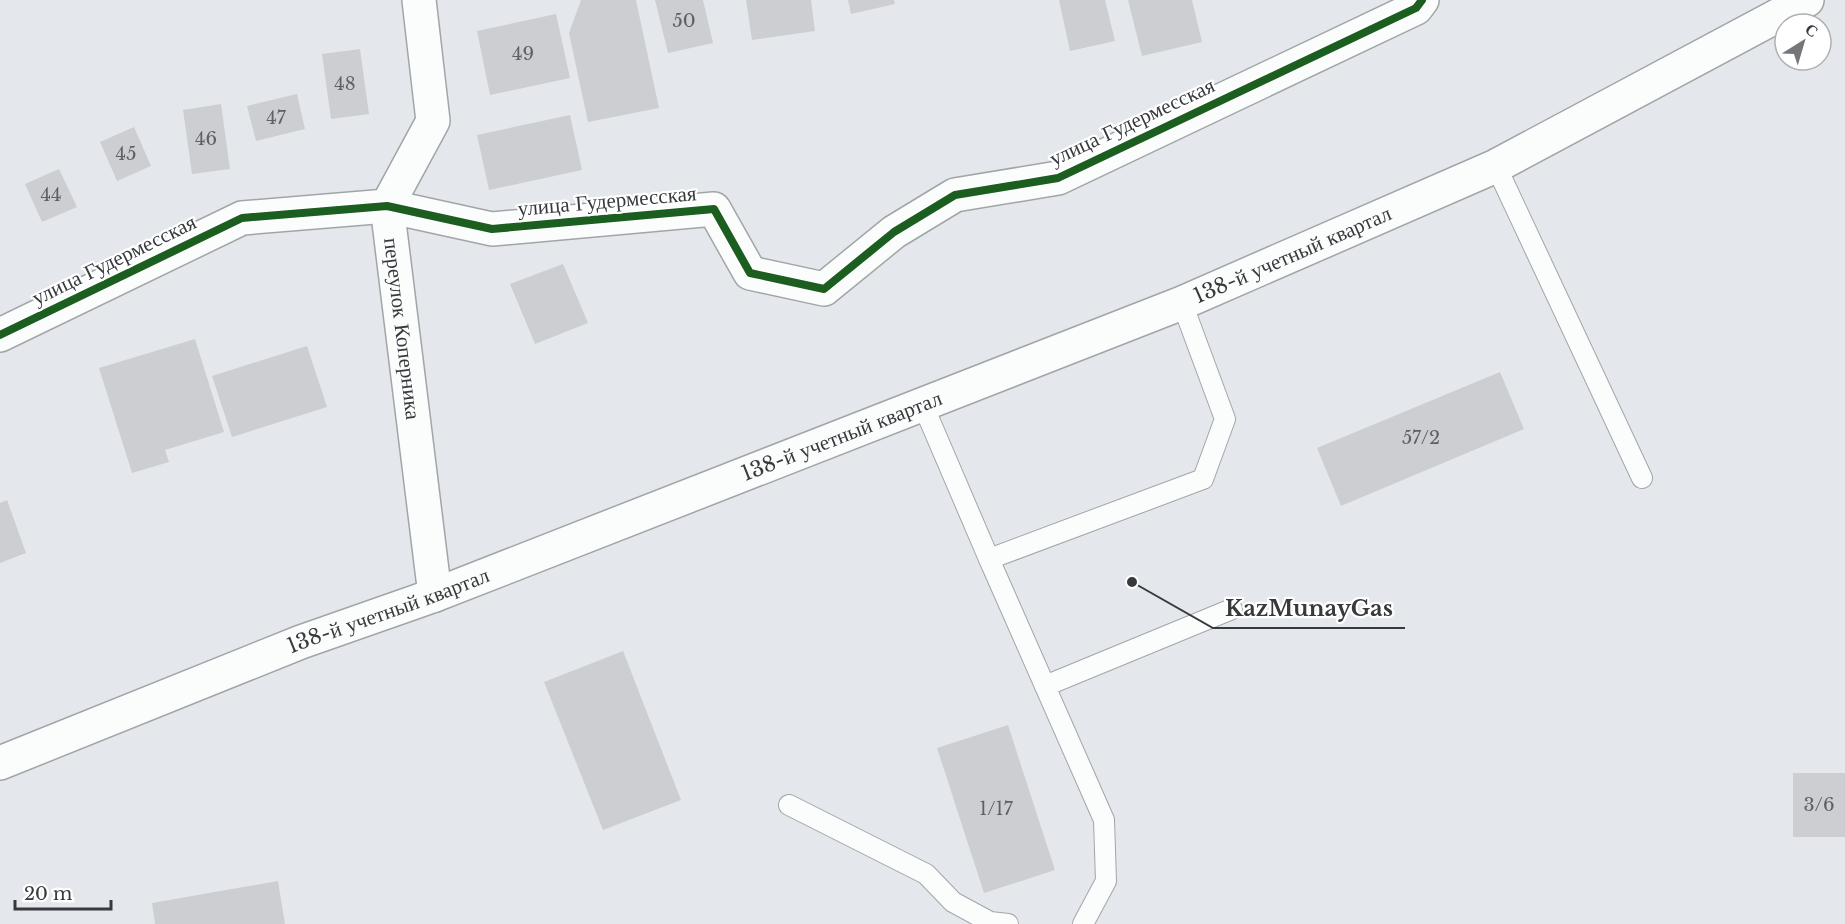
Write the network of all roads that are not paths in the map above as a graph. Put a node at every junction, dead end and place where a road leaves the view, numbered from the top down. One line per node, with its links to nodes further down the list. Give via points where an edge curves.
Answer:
1 (419, 0): 5 (street, переулок Коперника, via 433,121)
2 (1422, 0): 5 (street, улица Гудермесская, via 1416,8 1058,178 955,195 894,232 824,289 750,273 714,209 492,229)
3 (1807, 0): 4 (street, 138-й учетный квартал)
4 (1496, 166): 6 (street, 138-й учетный квартал); 9 (lane)
5 (387, 206): 7 (street, улица Гудермесская, via 242,218); 11 (street, переулок Коперника)
6 (1182, 303): 8 (street, 138-й учетный квартал); 10 (lane, via 1225,419 1203,479)
7 (0, 335)
8 (923, 405): 10 (lane); 11 (street, 138-й учетный квартал)
9 (1642, 478)
10 (989, 559): 13 (lane)
11 (435, 595): 14 (street, 138-й учетный квартал, via 302,642)
12 (1232, 609): 13 (lane)
13 (1045, 686): 17 (lane, via 1104,819 1106,881)
14 (0, 763)
15 (789, 805): 16 (lane, via 926,874 962,907 990,922)
16 (1008, 924)
17 (1083, 924)

